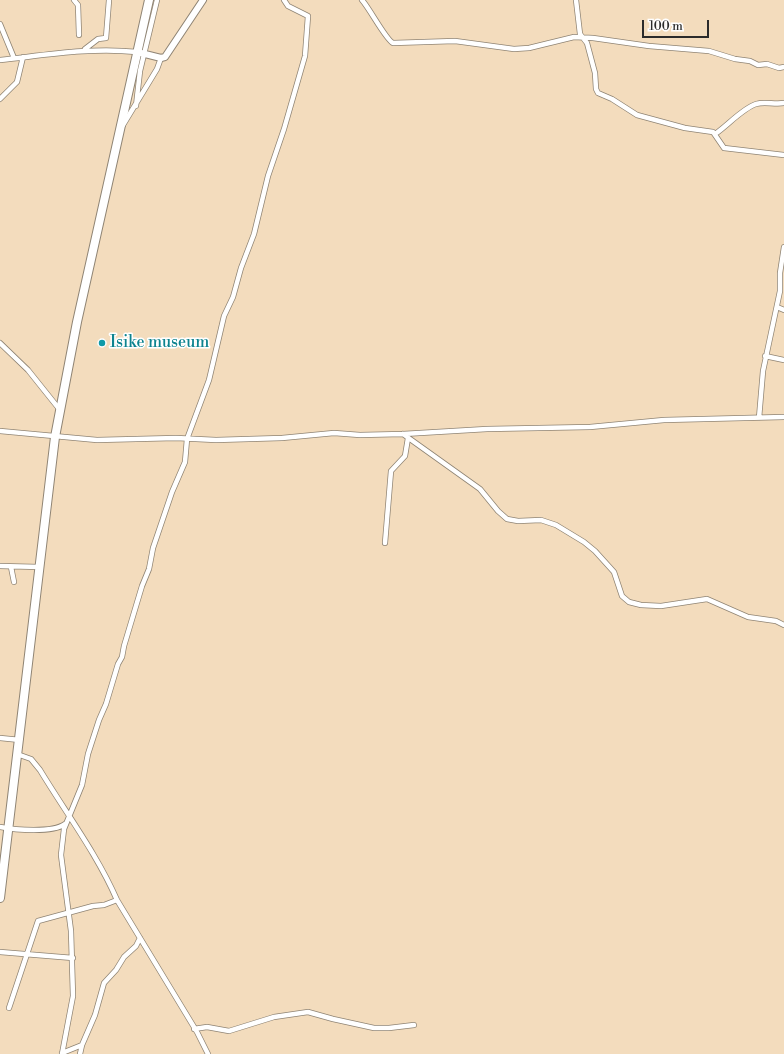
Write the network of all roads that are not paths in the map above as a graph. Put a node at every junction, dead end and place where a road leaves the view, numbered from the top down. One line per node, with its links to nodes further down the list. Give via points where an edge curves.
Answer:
1 (74, 0): 10 (street, via 78,5)
2 (109, 0): 12 (street, via 106,38 98,39)
3 (148, 0): 13 (highway)
4 (157, 0): 13 (street)
5 (203, 0): 16 (street, via 170,52)
6 (284, 0): 39 (street, via 288,6 308,16 305,56 268,176 254,234 224,316 209,380)
7 (362, 0): 11 (street, via 388,40 393,43 455,40 514,49 574,37)
8 (576, 0): 11 (street)
9 (0, 24): 14 (street)
10 (79, 35)
11 (582, 38): 18 (street, via 709,51 758,65); 23 (street, via 587,44 595,73 596,89 600,95 612,99 637,115)
12 (83, 50): 13 (street); 15 (street)
13 (141, 52): 16 (street); 21 (street); 22 (highway)
14 (14, 58): 15 (street); 17 (street)
15 (24, 58): 19 (street, via 17,82)
16 (161, 58): 21 (street)
17 (0, 60)
18 (784, 67)
19 (0, 99)
20 (784, 103): 23 (street, via 756,104 740,113)
21 (136, 106): 22 (street)
22 (121, 128): 31 (highway)
23 (715, 134): 24 (street, via 721,146 727,149)
24 (784, 155)
25 (784, 247): 26 (street)
26 (777, 307): 27 (street); 29 (street)
27 (784, 310)
28 (0, 343): 31 (street, via 28,370)
29 (765, 356): 30 (street); 33 (street)
30 (784, 360)
31 (60, 410): 37 (highway)
32 (784, 417): 33 (street)
33 (759, 418): 35 (street, via 664,420 590,427)
34 (1, 431): 36 (street); 37 (street)
35 (403, 434): 38 (street); 39 (street, via 334,433 282,438)
36 (0, 437)
37 (55, 437): 39 (street, via 97,440); 43 (highway)
38 (408, 438): 40 (street, via 405,456 391,471); 45 (street, via 480,489 507,519 541,520 556,525 584,542 596,551 614,572 622,596 629,602 661,606 706,599 748,617 776,621)
39 (187, 439): 49 (street, via 185,462 153,548 122,657 99,720)
40 (385, 543)
41 (0, 566): 42 (street)
42 (11, 567): 43 (street); 44 (street)
43 (40, 567): 47 (highway)
44 (14, 582)
45 (784, 625)
46 (0, 738): 47 (street)
47 (20, 740): 48 (highway)
48 (17, 754): 49 (street, via 35,763); 51 (highway)
49 (70, 817): 50 (street); 53 (street, via 102,868)
50 (66, 823): 51 (street, via 58,828 21,831); 54 (street, via 61,855)
51 (4, 828): 52 (highway)
52 (0, 898)
53 (117, 900): 54 (street); 55 (street)
54 (68, 913): 57 (street, via 38,921 32,933); 58 (street)
55 (140, 938): 61 (street); 62 (street, via 104,983 95,1016)
56 (0, 952): 57 (street)
57 (28, 955): 58 (street); 59 (street)
58 (72, 958): 63 (street, via 73,1002)
59 (9, 1008)
60 (414, 1025): 61 (street, via 374,1028 308,1012 274,1017 229,1031 206,1027)
61 (194, 1029): 65 (street)
62 (82, 1046): 63 (street); 64 (street)
63 (62, 1054)
64 (80, 1054)
65 (208, 1054)

